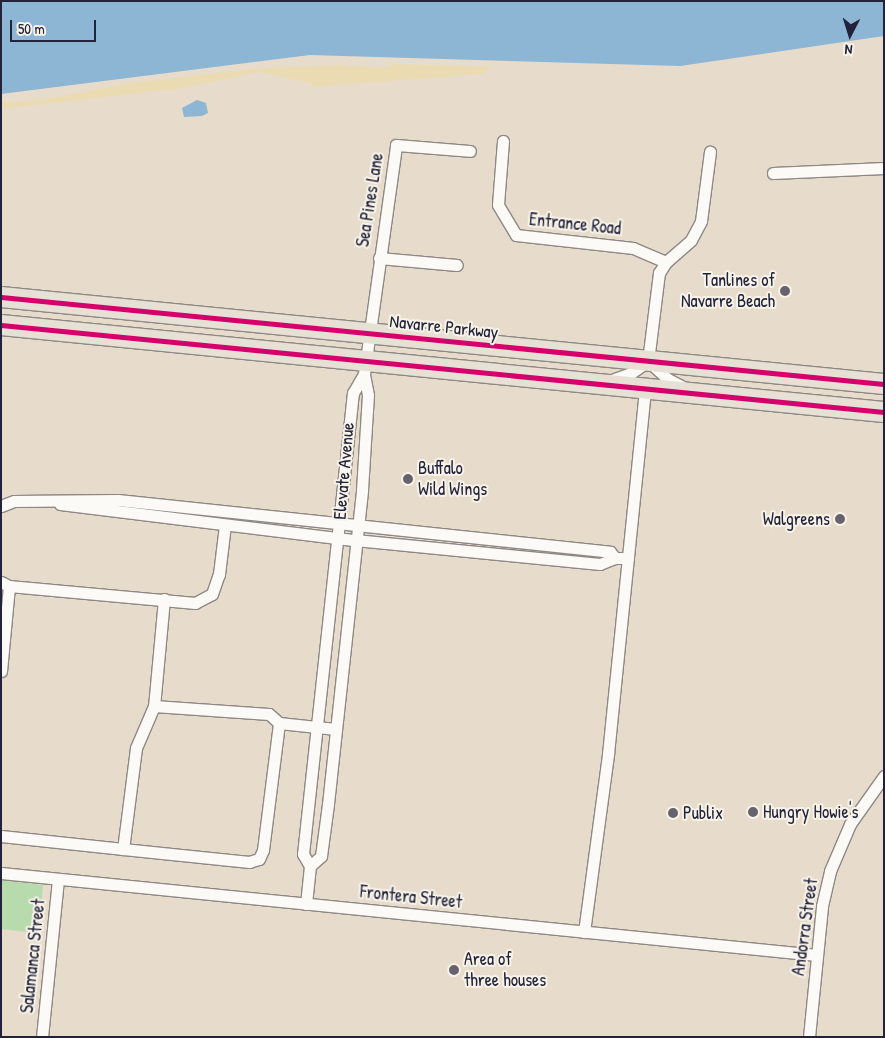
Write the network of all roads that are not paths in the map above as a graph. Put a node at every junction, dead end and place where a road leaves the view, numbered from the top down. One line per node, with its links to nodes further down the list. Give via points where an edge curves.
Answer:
1 (503, 141): 7 (street, Entrance Road, via 498,205 516,235 633,248)
2 (470, 151): 6 (street, Sea Pines Lane, via 396,145)
3 (710, 152): 7 (street, via 701,221 691,240)
4 (884, 168): 5 (street)
5 (774, 173)
6 (379, 258): 8 (street); 13 (street, Sea Pines Lane)
7 (666, 262): 14 (street, via 659,273)
8 (457, 266)
9 (1, 297): 10 (highway, Navarre Parkway)
10 (251, 322): 12 (highway, via 234,332 223,333 85,320); 13 (highway, Navarre Parkway)
11 (1, 325): 12 (highway)
12 (30, 328): 15 (highway)
13 (369, 334): 14 (highway, Navarre Parkway); 15 (street)
14 (648, 361): 16 (street, via 631,373); 17 (highway, Navarre Parkway); 19 (street, via 668,380)
15 (365, 368): 16 (highway); 23 (street, via 353,393); 25 (street, Elevate Avenue, via 368,395)
16 (594, 384): 18 (highway)
17 (884, 384)
18 (646, 389): 19 (highway); 29 (street)
19 (696, 394): 20 (highway)
20 (884, 412)
21 (55, 503): 22 (street, via 14,501); 23 (street, via 118,500); 24 (street, via 71,508)
22 (1, 506)
23 (339, 523): 25 (street); 26 (street)
24 (225, 525): 26 (street); 31 (street, via 219,574 212,594 195,603)
25 (357, 525): 27 (street, Elevate Avenue); 28 (street, via 610,552)
26 (337, 537): 27 (street); 35 (street)
27 (355, 546): 28 (street, via 600,564); 36 (street, Elevate Avenue)
28 (615, 558): 29 (street)
29 (628, 558): 44 (street)
30 (5, 584): 31 (street); 32 (street)
31 (164, 599): 33 (street)
32 (1, 671)
33 (154, 706): 34 (street, via 270,714); 39 (street, via 136,748)
34 (279, 723): 35 (street); 39 (street, via 263,850 259,859 249,862)
35 (317, 727): 36 (street); 40 (street, via 303,854)
36 (336, 729): 40 (street, Elevate Avenue, via 321,856)
37 (884, 776): 45 (street, Andorra Street, via 850,824 837,850 822,906)
38 (1, 836): 39 (street)
39 (124, 849)
40 (310, 866): 43 (street)
41 (1, 873): 42 (street, Frontera Street)
42 (58, 880): 43 (street, Frontera Street); 46 (street, Salamanca Street)
43 (306, 904): 44 (street, Frontera Street)
44 (584, 932): 45 (street, Frontera Street)
45 (817, 955): 47 (street, Andorra Street)
46 (42, 1037)
47 (809, 1037)

